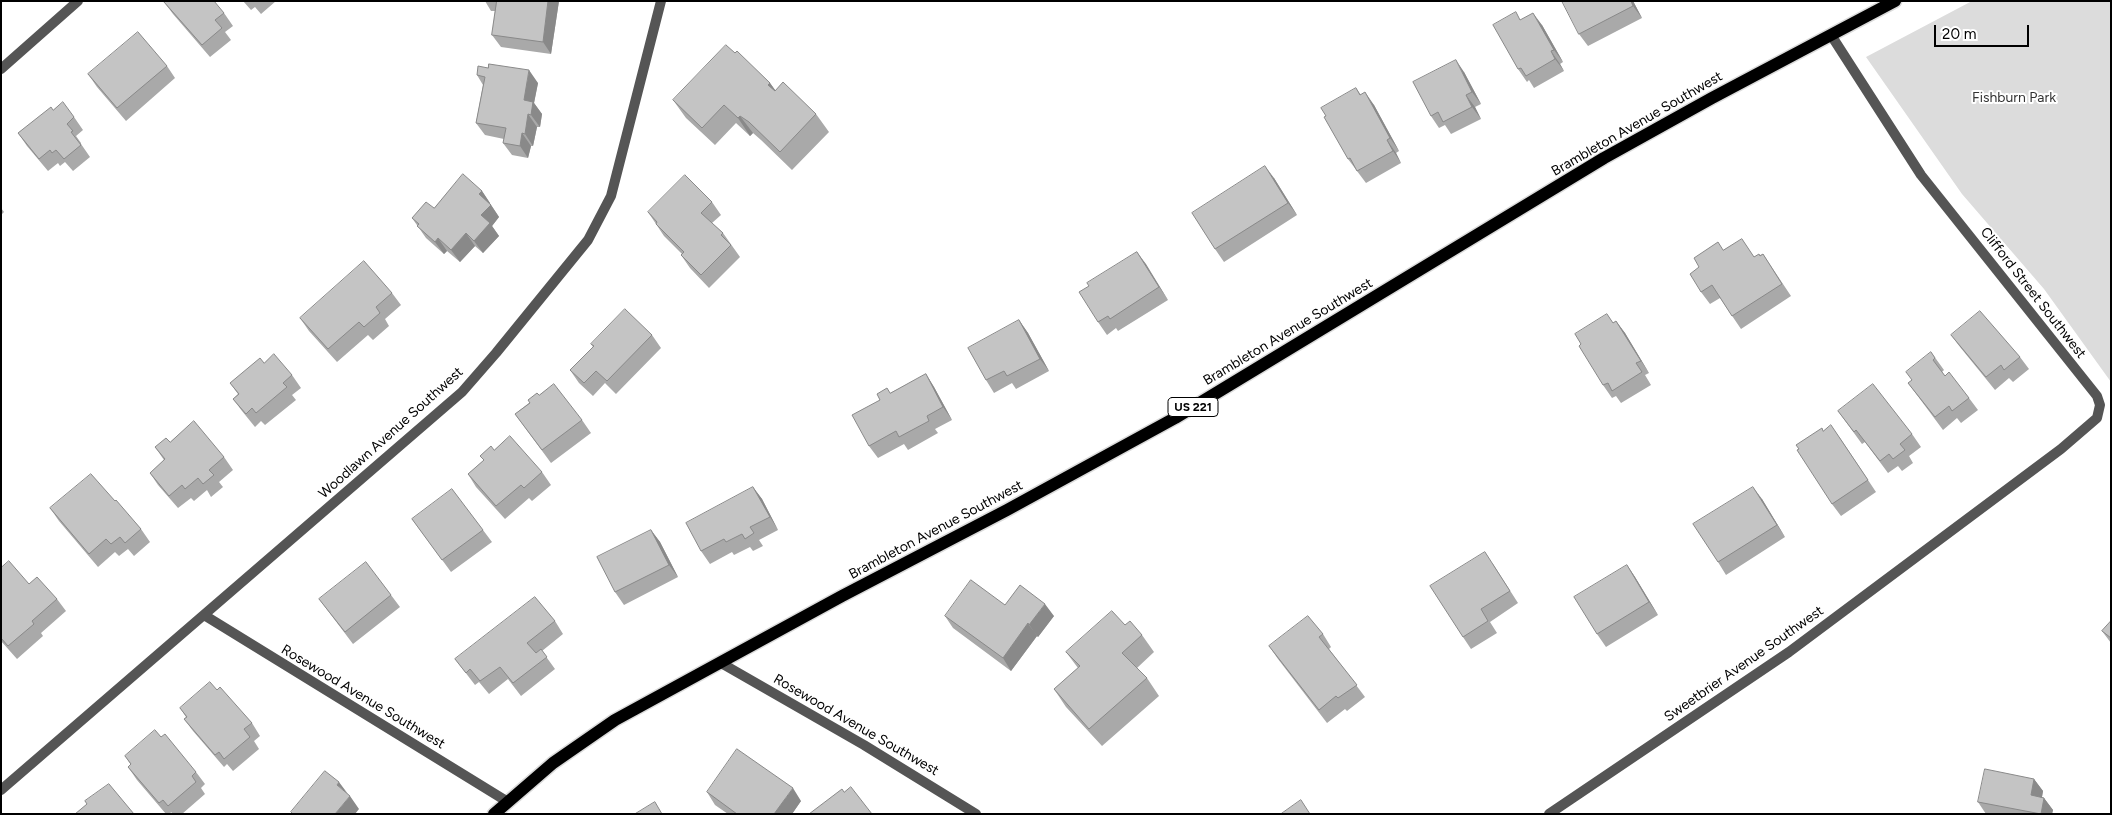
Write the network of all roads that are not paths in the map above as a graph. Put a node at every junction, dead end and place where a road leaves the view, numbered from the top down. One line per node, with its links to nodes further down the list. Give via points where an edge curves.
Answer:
1 (78, 1): 5 (street)
2 (661, 1): 7 (street, Woodlawn Avenue Southwest, via 611,196 588,240 462,392)
3 (1896, 1): 4 (main road, Brambleton Avenue Southwest / US 221)
4 (1831, 35): 6 (street, Clifford Street Southwest, via 1921,175 2097,396 2100,405 2097,418 2061,449); 8 (main road, Brambleton Avenue Southwest / US 221, via 1604,158 1175,418)
5 (1, 69)
6 (1950, 532): 13 (street, Sweetbrier Avenue Southwest, via 1789,652)
7 (204, 615): 9 (street, Woodlawn Avenue Southwest); 10 (street, Rosewood Avenue Southwest)
8 (721, 663): 10 (main road, Brambleton Avenue Southwest / US 221, via 615,720 553,762); 12 (street, Rosewood Avenue Southwest)
9 (1, 790)
10 (508, 802): 11 (main road, Brambleton Avenue Southwest / US 221)
11 (494, 814)
12 (976, 814)
13 (1549, 814)

